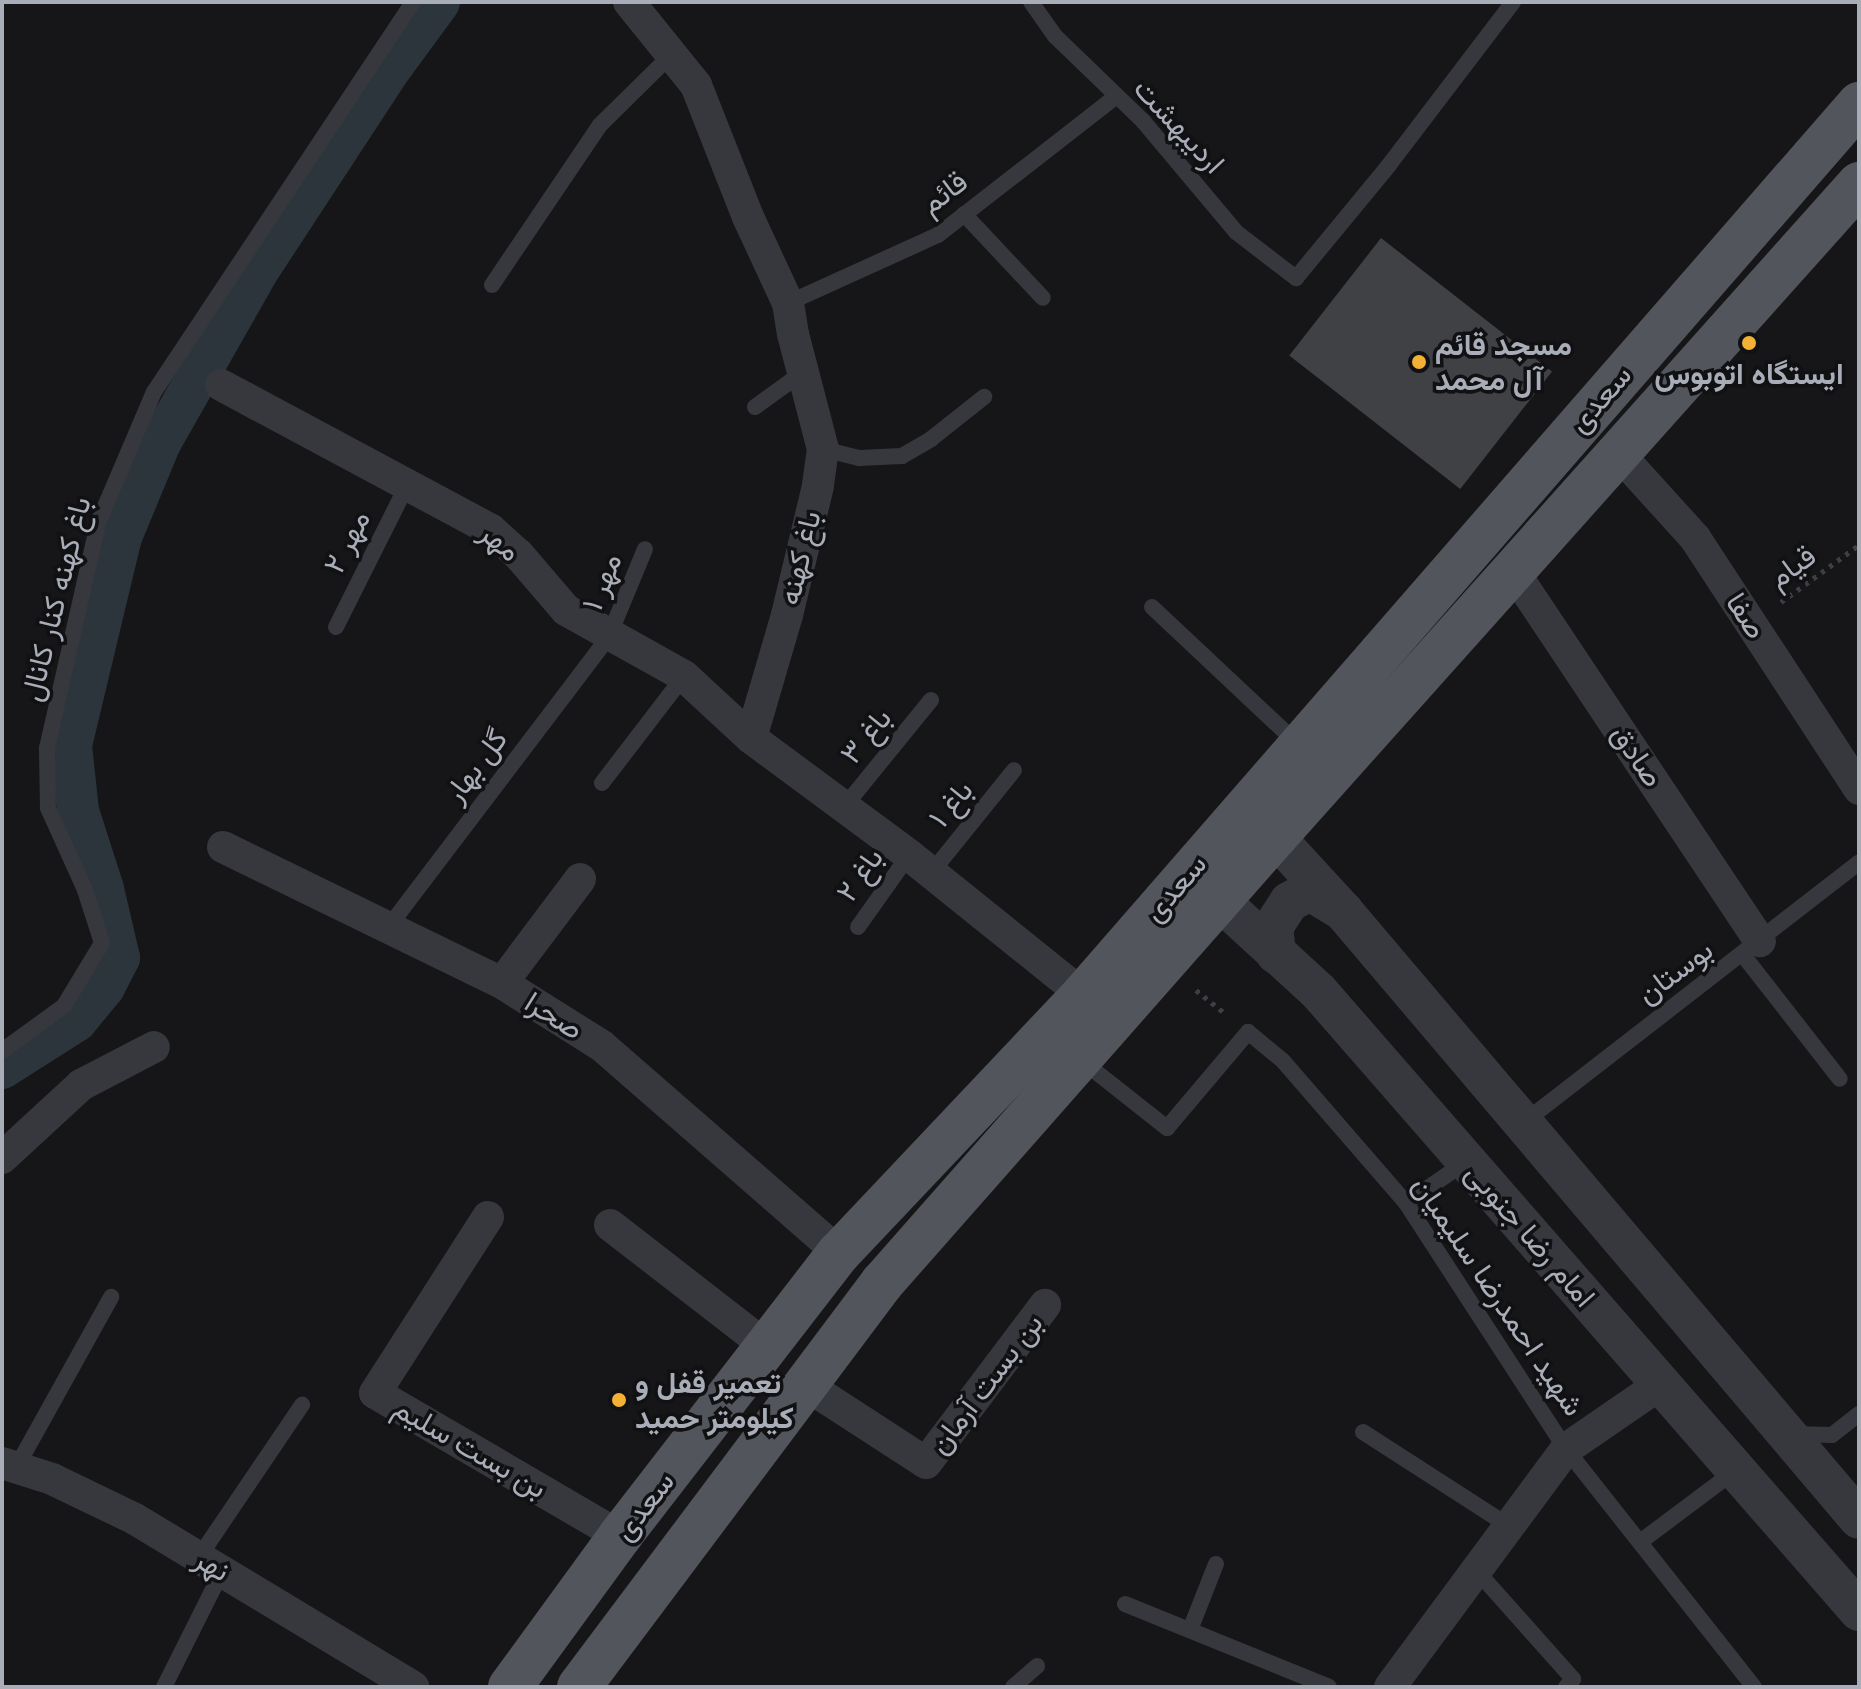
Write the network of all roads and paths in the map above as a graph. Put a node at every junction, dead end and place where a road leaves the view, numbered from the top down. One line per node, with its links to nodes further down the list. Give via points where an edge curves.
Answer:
1 (413, 2): 51 (lane, باغ کهنه کنار کانال, via 154,392 98,523 47,748 48,808 102,943 64,1006)
2 (629, 2): 5 (street, باغ کهنه)
3 (1031, 2): 6 (lane, اردیبهشت, via 1055,36)
4 (1513, 2): 6 (lane, اردیبهشت, via 1296,278 1236,232 1143,121)
5 (672, 54): 10 (lane, via 600,125); 12 (street, باغ کهنه, via 696,85)
6 (1115, 97): 9 (lane, قائم)
7 (1859, 104): 30 (main road, سعدی)
8 (1859, 184): 18 (main road, سعدی)
9 (964, 214): 11 (lane); 12 (lane, قائم, via 938,235)
10 (492, 285)
11 (1043, 298)
12 (788, 303): 13 (street, باغ کهنه)
13 (802, 373): 16 (lane); 17 (street, باغ کهنه)
14 (221, 385): 19 (street, مهر)
15 (984, 397): 17 (lane, via 902,456 860,458)
16 (755, 407)
17 (823, 449): 29 (street, باغ کهنه, via 787,615)
18 (1618, 453): 22 (main road, سعدی); 24 (street, صفا, via 1695,538)
19 (408, 483): 25 (lane, مهر ۲); 26 (street, مهر, via 491,530 566,610)
20 (1859, 545): 24 (path, قیام)
21 (645, 549): 26 (lane, مهر ۱)
22 (1513, 571): 35 (main road, سعدی); 44 (street, صادق)
23 (1152, 607): 30 (lane)
24 (1751, 624): 33 (street, صفا)
25 (336, 627)
26 (609, 636): 27 (street, مهر); 43 (lane, گل بهار)
27 (684, 676): 29 (street, مهر); 32 (lane)
28 (931, 700): 34 (lane, باغ ۳)
29 (751, 738): 34 (street)
30 (1299, 746): 35 (main road, سعدی)
31 (1014, 770): 38 (lane, باغ ۱)
32 (602, 783)
33 (1859, 789)
34 (844, 807): 38 (street)
35 (1261, 822): 40 (main road, سعدی); 41 (street)
36 (223, 847): 43 (street, صحرا)
37 (1859, 862): 44 (lane, بوستان)
38 (920, 864): 42 (lane, باغ ۲); 48 (street)
39 (580, 879): 47 (street)
40 (1204, 886): 45 (street, امام رضا جنوبی); 46 (main road, سعدی); 48 (main road, سعدی)
41 (1343, 911): 45 (street, via 1315,894 1289,902 1273,927); 54 (street)
42 (858, 927)
43 (387, 929): 47 (street, صحرا)
44 (1752, 948): 53 (lane); 54 (lane, بوستان)
45 (1276, 954): 56 (street, امام رضا جنوبی, via 1318,991)
46 (1166, 965): 49 (path); 52 (main road, سعدی)
47 (502, 983): 60 (street, صحرا, via 602,1046)
48 (1083, 995): 60 (main road, سعدی)
49 (1248, 1032): 52 (lane, via 1167,1128); 57 (lane, شهید احمدرضا سلیمیان, via 1283,1061)
50 (154, 1047): 55 (street, via 81,1085)
51 (2, 1051)
52 (1081, 1060): 64 (main road, سعدی, via 882,1283)
53 (1840, 1079)
54 (1522, 1124): 69 (street)
55 (2, 1158)
56 (1467, 1161): 57 (lane); 65 (street, امام رضا جنوبی)
57 (1406, 1203): 70 (lane, شهید احمدرضا سلیمیان)
58 (488, 1217): 75 (street, بن بست سلیم, via 375,1393)
59 (610, 1225): 63 (street)
60 (839, 1253): 63 (main road, سعدی)
61 (111, 1297): 71 (lane)
62 (1045, 1305): 64 (street, بن بست آرمان, via 926,1463)
63 (767, 1347): 75 (main road, سعدی)
64 (806, 1385): 87 (main road, سعدی)
65 (1659, 1385): 70 (street); 72 (street, امام رضا جنوبی)
66 (302, 1405): 77 (lane)
67 (1859, 1414): 69 (lane, via 1832,1435)
68 (1363, 1432): 74 (lane)
69 (1785, 1434): 73 (street)
70 (1566, 1449): 74 (street); 76 (lane, شهید احمدرضا سلیمیان)
71 (9, 1465): 77 (street, نهر, via 108,1506)
72 (1735, 1471): 76 (lane); 81 (street, امام رضا جنوبی)
73 (1859, 1519)
74 (1509, 1526): 79 (street)
75 (620, 1536): 86 (main road, سعدی)
76 (1640, 1542): 92 (lane, شهید احمدرضا سلیمیان)
77 (211, 1564): 84 (lane); 85 (street, نهر)
78 (1216, 1564): 82 (lane)
79 (1476, 1570): 90 (street); 91 (lane, via 1573,1679)
80 (1125, 1604): 82 (lane)
81 (1859, 1611)
82 (1190, 1630): 89 (lane)
83 (1037, 1666): 88 (lane)
84 (164, 1687)
85 (413, 1687)
86 (510, 1687)
87 (579, 1687)
88 (1013, 1687)
89 (1329, 1687)
90 (1390, 1687)
91 (1566, 1687)
92 (1754, 1687)

